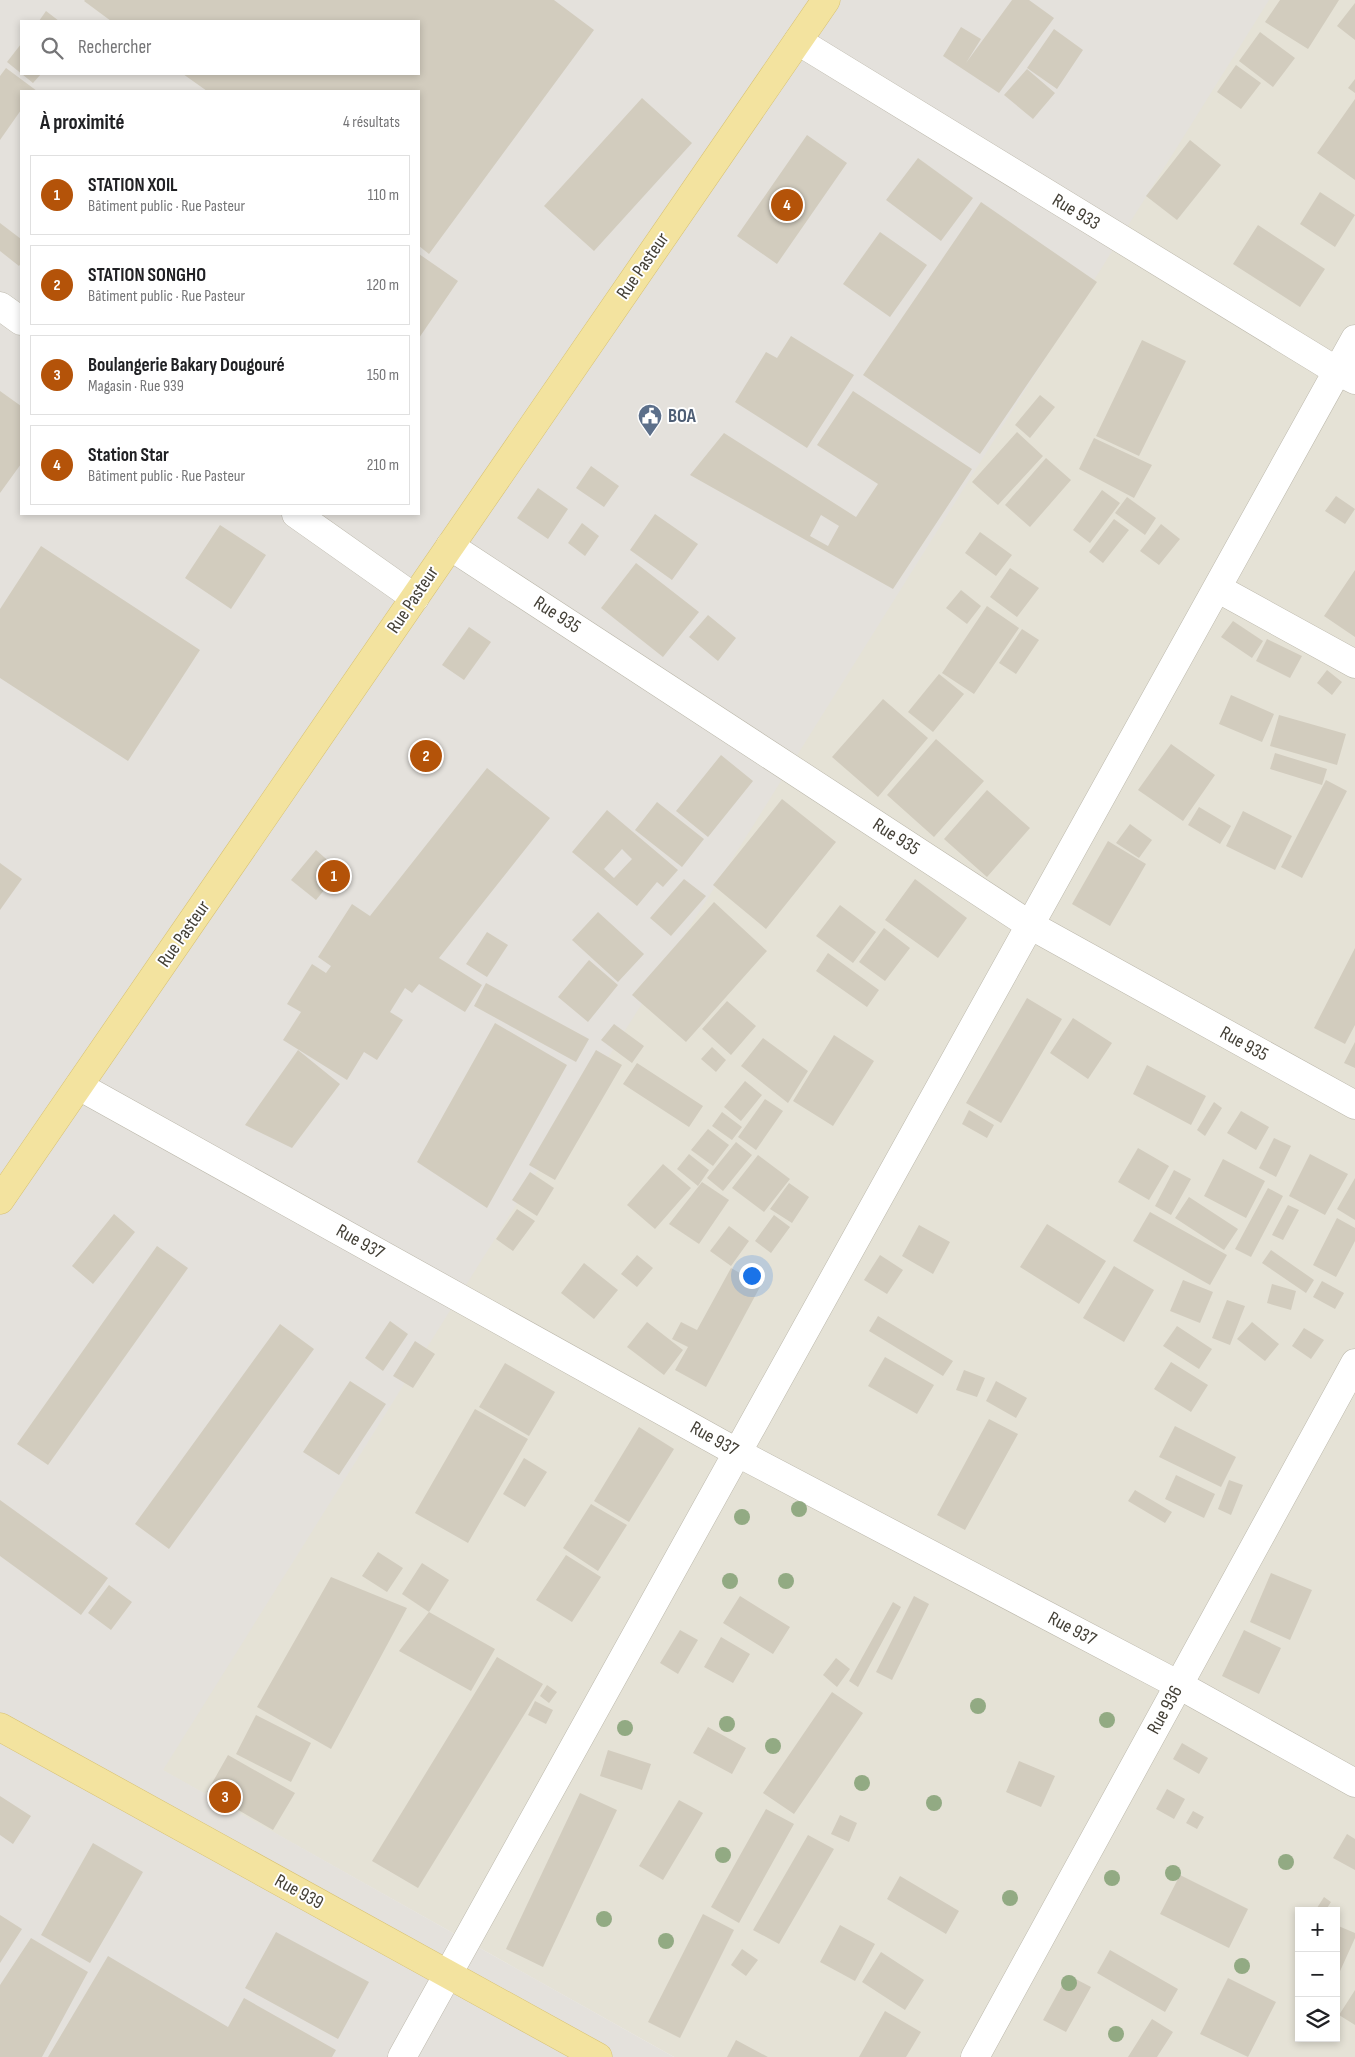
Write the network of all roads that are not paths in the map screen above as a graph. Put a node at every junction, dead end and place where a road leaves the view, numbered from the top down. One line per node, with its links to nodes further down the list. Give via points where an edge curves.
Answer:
1 (826, 0): 2 (main road, Rue Pasteur)
2 (798, 41): 6 (street, Rue 933); 8 (main road, Rue Pasteur)
3 (0, 306): 4 (street)
4 (20, 320)
5 (1355, 339): 6 (street)
6 (1346, 376): 9 (street)
7 (297, 515): 10 (street)
8 (450, 546): 10 (main road, Rue Pasteur); 12 (street, Rue 935)
9 (1217, 588): 11 (street); 12 (street)
10 (415, 598): 13 (main road, Rue Pasteur)
11 (1355, 664)
12 (1030, 925): 14 (street, Rue 935); 17 (street)
13 (79, 1086): 15 (main road, Rue Pasteur); 17 (street, Rue 937)
14 (1355, 1105)
15 (0, 1200)
16 (1355, 1363): 18 (street, Rue 936)
17 (738, 1453): 18 (street, Rue 937); 21 (street)
18 (1179, 1685): 20 (street, Rue 937); 24 (street, Rue 936)
19 (0, 1727): 21 (main road, Rue 939)
20 (1355, 1783)
21 (448, 1974): 22 (street); 23 (main road, Rue 939)
22 (402, 2057)
23 (598, 2057)
24 (975, 2057)

